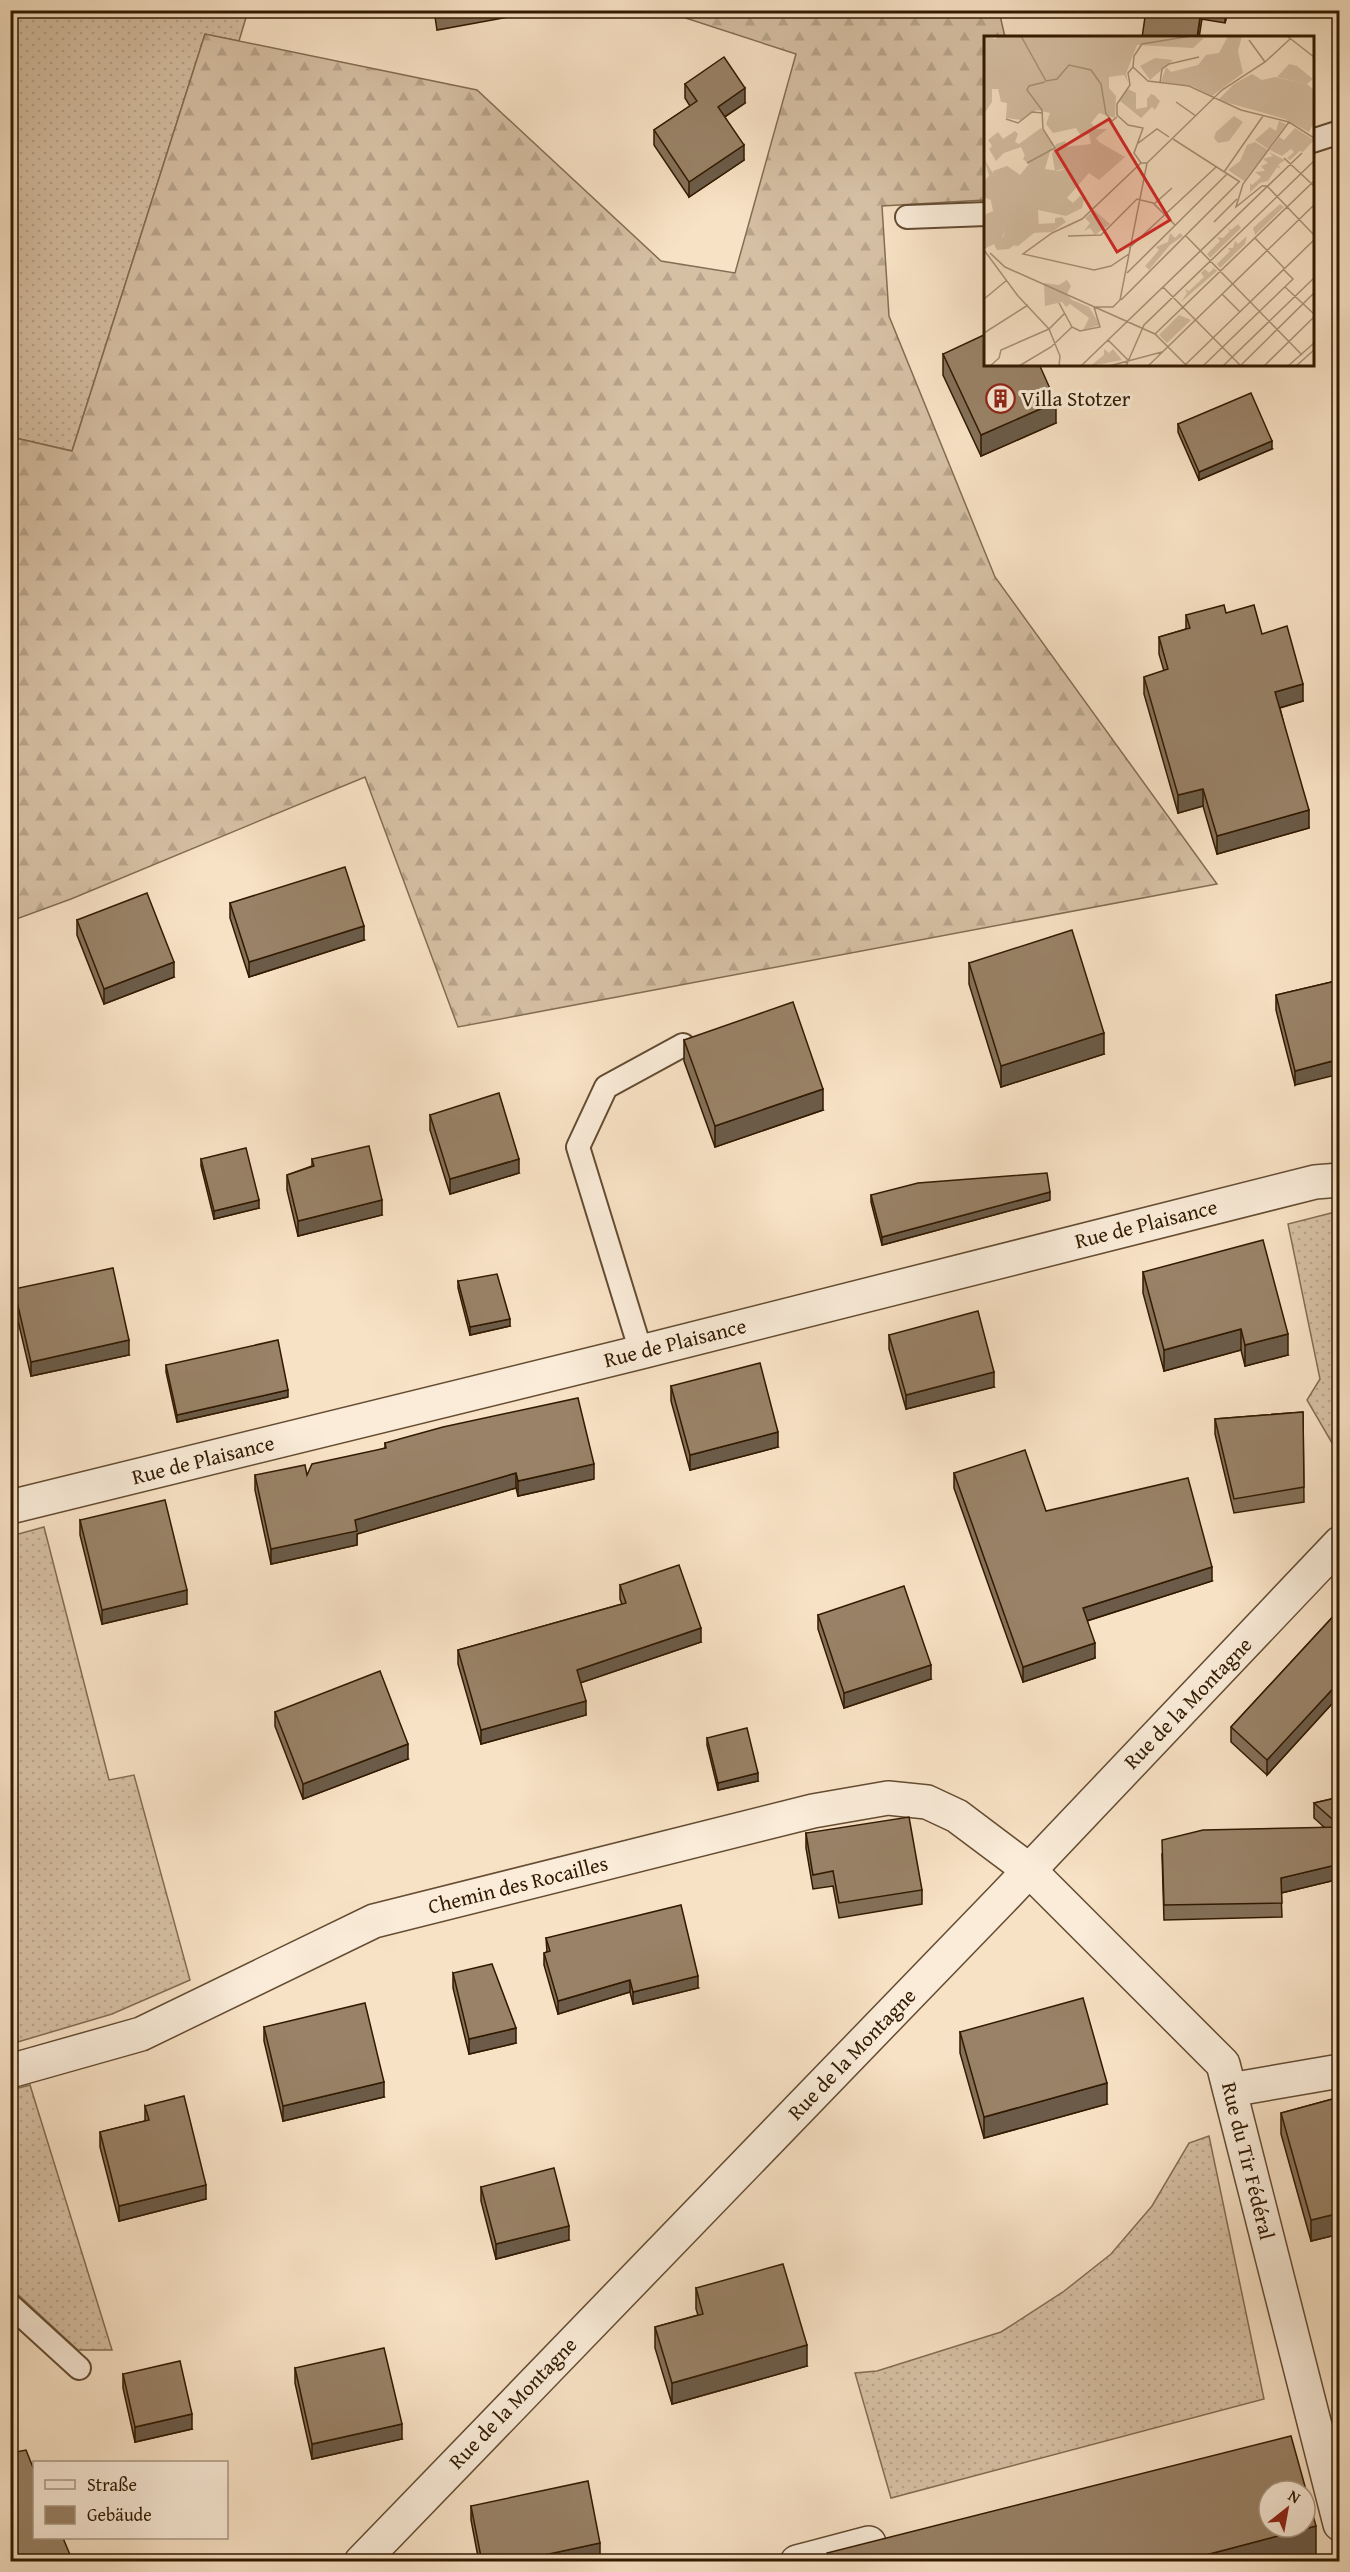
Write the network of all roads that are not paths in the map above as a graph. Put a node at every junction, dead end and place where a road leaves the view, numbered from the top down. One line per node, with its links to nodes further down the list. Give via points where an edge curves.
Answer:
1 (1340, 132): 2 (lane)
2 (1314, 140)
3 (984, 214): 4 (lane)
4 (907, 217)
5 (683, 1045): 7 (lane, via 606,1087 578,1147)
6 (1340, 1180): 7 (street, Rue de Plaisance, via 1316,1182)
7 (641, 1352): 8 (street, Rue de Plaisance)
8 (10, 1507)
9 (1340, 1543): 10 (street, Rue de la Montagne)
10 (1029, 1870): 11 (street, Chemin des Rocailles, via 957,1816 927,1802 888,1798 813,1811 374,1921 141,2034); 13 (street, Rue du Tir Fédéral, via 1223,2064); 20 (street, Rue de la Montagne)
11 (10, 2070)
12 (1340, 2071): 13 (street)
13 (1230, 2090): 16 (street, Rue du Tir Fédéral)
14 (10, 2305): 15 (lane)
15 (79, 2368)
16 (1329, 2428): 17 (street); 18 (street, Rue du Tir Fédéral)
17 (1283, 2439)
18 (1340, 2524)
19 (901, 2535): 21 (street)
20 (361, 2562)
21 (797, 2562)

